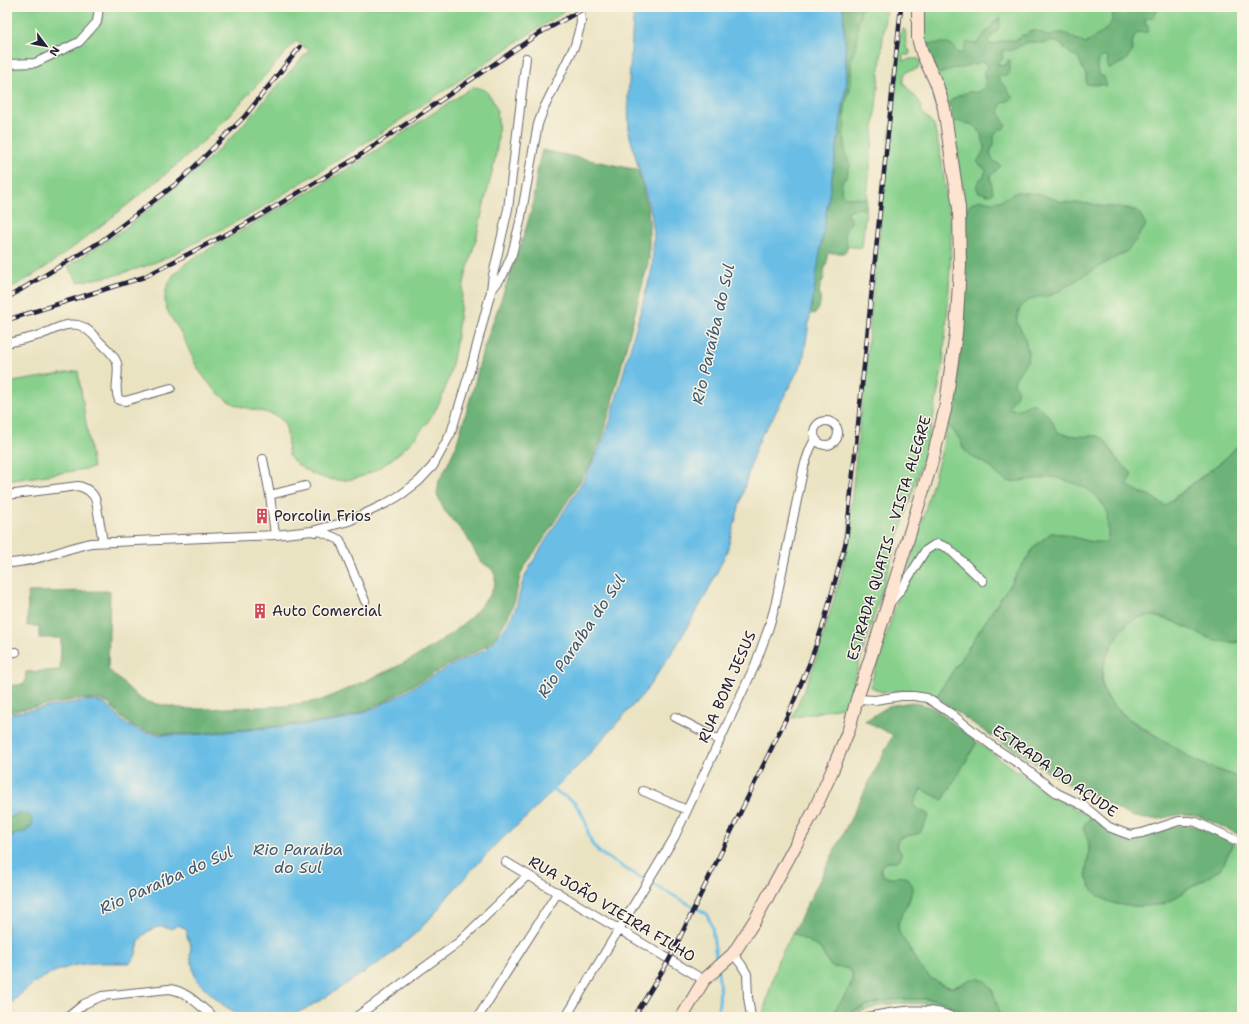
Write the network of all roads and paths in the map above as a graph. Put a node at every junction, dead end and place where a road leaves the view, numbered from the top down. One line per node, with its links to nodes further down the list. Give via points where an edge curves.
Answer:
1 (99, 7): 5 (street, via 97,22 79,42 35,63)
2 (580, 7): 6 (street, via 581,23 575,45 538,124 515,242 503,275)
3 (918, 7): 20 (street, ESTRADA QUATIS - VISTA ALEGRE, via 918,38 937,85 949,137 959,208 960,267 956,333 945,410)
4 (526, 58): 6 (street, via 508,209)
5 (7, 64)
6 (491, 291): 14 (street, via 478,346 451,433 433,466 418,482 387,503 349,520)
7 (7, 343): 8 (street, via 33,337 61,326 77,324 92,334 115,358 119,400 130,400)
8 (171, 388)
9 (815, 438): 25 (street, RUA BOM JESUS, via 804,466 769,627 755,665)
10 (263, 459): 12 (street)
11 (306, 486): 12 (street)
12 (270, 495): 15 (street)
13 (7, 496): 16 (street, via 78,486 87,489 96,501)
14 (307, 532): 15 (street); 19 (street, via 320,531 340,540)
15 (275, 535): 16 (street)
16 (103, 542): 17 (street, via 76,546 29,561)
17 (7, 563)
18 (983, 581): 20 (street, via 948,548 934,544 925,551)
19 (365, 601)
20 (887, 607): 23 (street, ESTRADA QUATIS - VISTA ALEGRE)
21 (16, 652): 22 (street)
22 (7, 653)
23 (857, 699): 28 (street, ESTRADA DO AÇUDE, via 875,700 901,696 927,698 1057,793 1084,806 1119,831 1130,834 1142,833 1180,821 1189,821); 33 (street, ESTRADA QUATIS - VISTA ALEGRE, via 843,745 817,804 762,907)
24 (675, 717): 25 (street)
25 (719, 740): 27 (street, RUA BOM JESUS)
26 (643, 791): 27 (street)
27 (687, 810): 32 (street, RUA BOM JESUS, via 674,838)
28 (1242, 843)
29 (506, 862): 30 (street, RUA JOÃO VIEIRA FILHO)
30 (528, 875): 31 (street, RUA JOÃO VIEIRA FILHO); 37 (street, via 459,942)
31 (558, 892): 32 (street, RUA JOÃO VIEIRA FILHO); 38 (street)
32 (619, 930): 34 (street, RUA JOÃO VIEIRA FILHO); 39 (street, RUA BOM JESUS)
33 (730, 956): 34 (street, ESTRADA QUATIS - VISTA ALEGRE); 41 (street, via 741,964 747,974)
34 (705, 979): 40 (street, ESTRADA QUATIS - VISTA ALEGRE)
35 (68, 1017): 36 (street, via 84,1004 102,996 169,989 186,994)
36 (214, 1017)
37 (356, 1017)
38 (478, 1017)
39 (566, 1017)
40 (682, 1017)
41 (751, 1017)
42 (867, 1017): 43 (street, via 920,1010 938,1011)
43 (953, 1017)

